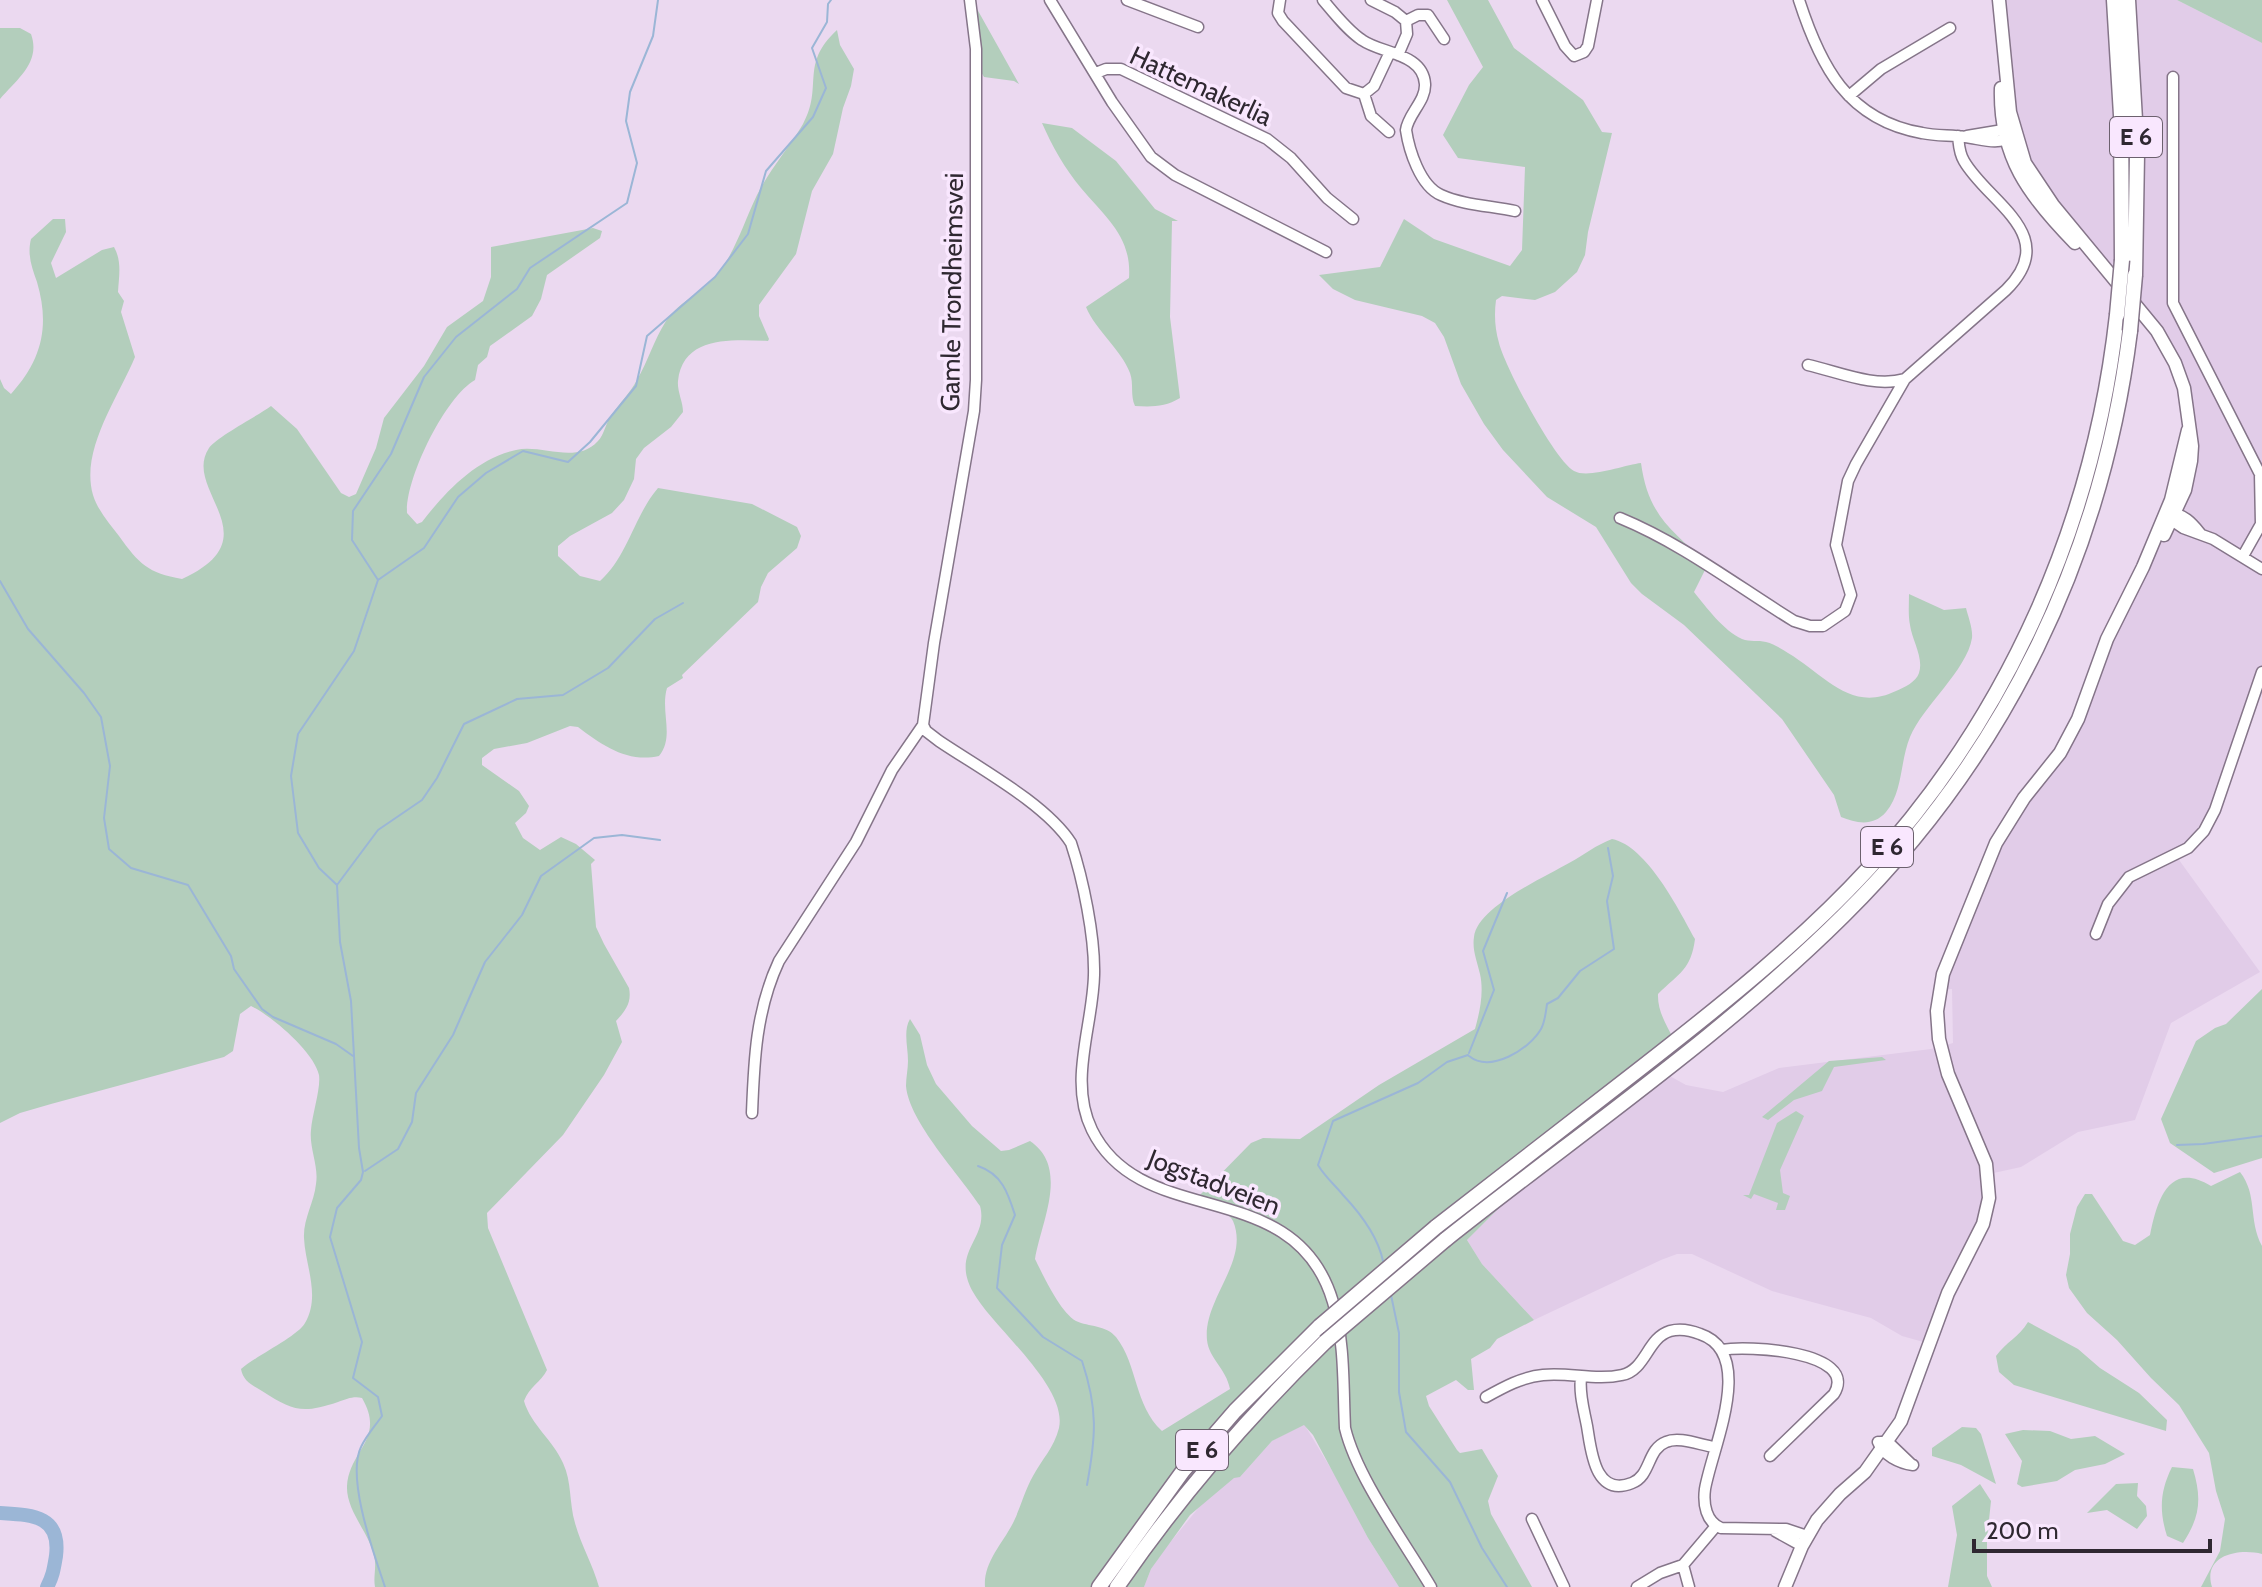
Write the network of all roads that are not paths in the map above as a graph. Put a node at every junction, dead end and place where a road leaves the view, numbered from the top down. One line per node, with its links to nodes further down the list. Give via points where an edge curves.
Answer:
1 (970, 0): 36 (street, Gamle Trondheimsvei, via 976,49 974,411)
2 (1050, 0): 18 (street, Hattemakerlia)
3 (1127, 0): 14 (street, Hattemakerlia, via 1180,14)
4 (1280, 0): 20 (street, via 1283,21 1346,88)
5 (1323, 0): 17 (street, via 1362,40)
6 (1371, 0): 13 (street)
7 (1542, 0): 8 (street, via 1574,56 1588,46)
8 (1597, 0)
9 (1799, 0): 21 (street, via 1820,59)
10 (1999, 0): 23 (main road, via 2004,66 2000,98)
11 (2114, 0): 39 (highway, E 6, bridge, via 2122,260 2112,363 2082,496 2061,559 2009,672 1944,775 1869,868 1688,1032)
12 (2128, 0): 39 (highway, E 6, bridge, via 2137,154 2135,275 2124,380 2094,505 2066,585 2022,678 1956,786 1878,880 1806,950 1689,1049)
13 (1406, 21): 16 (street, via 1428,15); 17 (street, via 1407,34)
14 (1198, 27)
15 (1950, 28): 21 (street, via 1881,69)
16 (1444, 39)
17 (1394, 54): 20 (street); 25 (street, via 1417,65 1425,84 1406,130 1426,183 1440,195)
18 (1096, 73): 26 (street, Hattemakerlia, via 1121,69 1267,139); 27 (street, Hattemakerlia, via 1139,143 1163,167)
19 (2173, 77): 30 (street, via 2173,303 2256,462)
20 (1364, 94): 22 (street, via 1371,116)
21 (1849, 96): 24 (street, via 1901,128)
22 (1389, 132)
23 (2008, 135): 24 (street); 31 (main road, via 2034,180 2169,350 2184,388 2188,430)
24 (1962, 136): 29 (street, via 1965,163 2023,232 2025,261 2006,290)
25 (1515, 211)
26 (1353, 219)
27 (1326, 252)
28 (1808, 365): 29 (street, via 1878,382)
29 (1905, 379): 32 (street, via 1848,481 1836,545 1850,600 1830,623 1794,621 1694,556)
30 (2261, 485): 33 (street, via 2261,524)
31 (2170, 517): 33 (street); 47 (main road, via 2107,639 2072,732 1996,843 1943,974 1937,1011 1940,1047 1984,1156 1989,1198 1983,1224 1948,1293 1901,1421 1858,1481 1821,1514)
32 (1620, 518)
33 (2243, 556): 34 (street)
34 (2262, 569)
35 (2262, 672): 37 (street, via 2204,831 2188,848 2129,877 2108,904)
36 (923, 725): 38 (street, via 769,981 755,1045); 51 (street, Jogstadveien, via 1043,812 1071,843 1093,955 1081,1084 1093,1131 1119,1165 1137,1177 1269,1223 1312,1259 1338,1322 1349,1444)
37 (2096, 934)
38 (752, 1113)
39 (1440, 1233): 49 (highway, E 6, bridge, via 1320,1326 1235,1411 1137,1531); 50 (highway, E 6, bridge, via 1249,1418 1197,1478)
40 (1723, 1350): 41 (street, via 1707,1336 1674,1330 1659,1336 1631,1372); 43 (street, via 1729,1380); 44 (street, via 1740,1347 1802,1356 1826,1364 1835,1375 1834,1394)
41 (1581, 1378): 42 (street, via 1531,1377); 43 (street, via 1593,1461 1611,1484 1634,1482 1667,1441)
42 (1486, 1397)
43 (1714, 1447): 46 (street, via 1704,1500)
44 (1770, 1456)
45 (1532, 1519): 52 (street)
46 (1716, 1526): 47 (street, via 1775,1531); 48 (street)
47 (1804, 1541): 55 (main road)
48 (1683, 1565): 53 (street); 54 (street)
49 (1099, 1587)
50 (1117, 1587)
51 (1431, 1587)
52 (1564, 1587)
53 (1637, 1587)
54 (1689, 1587)
55 (1785, 1587)

